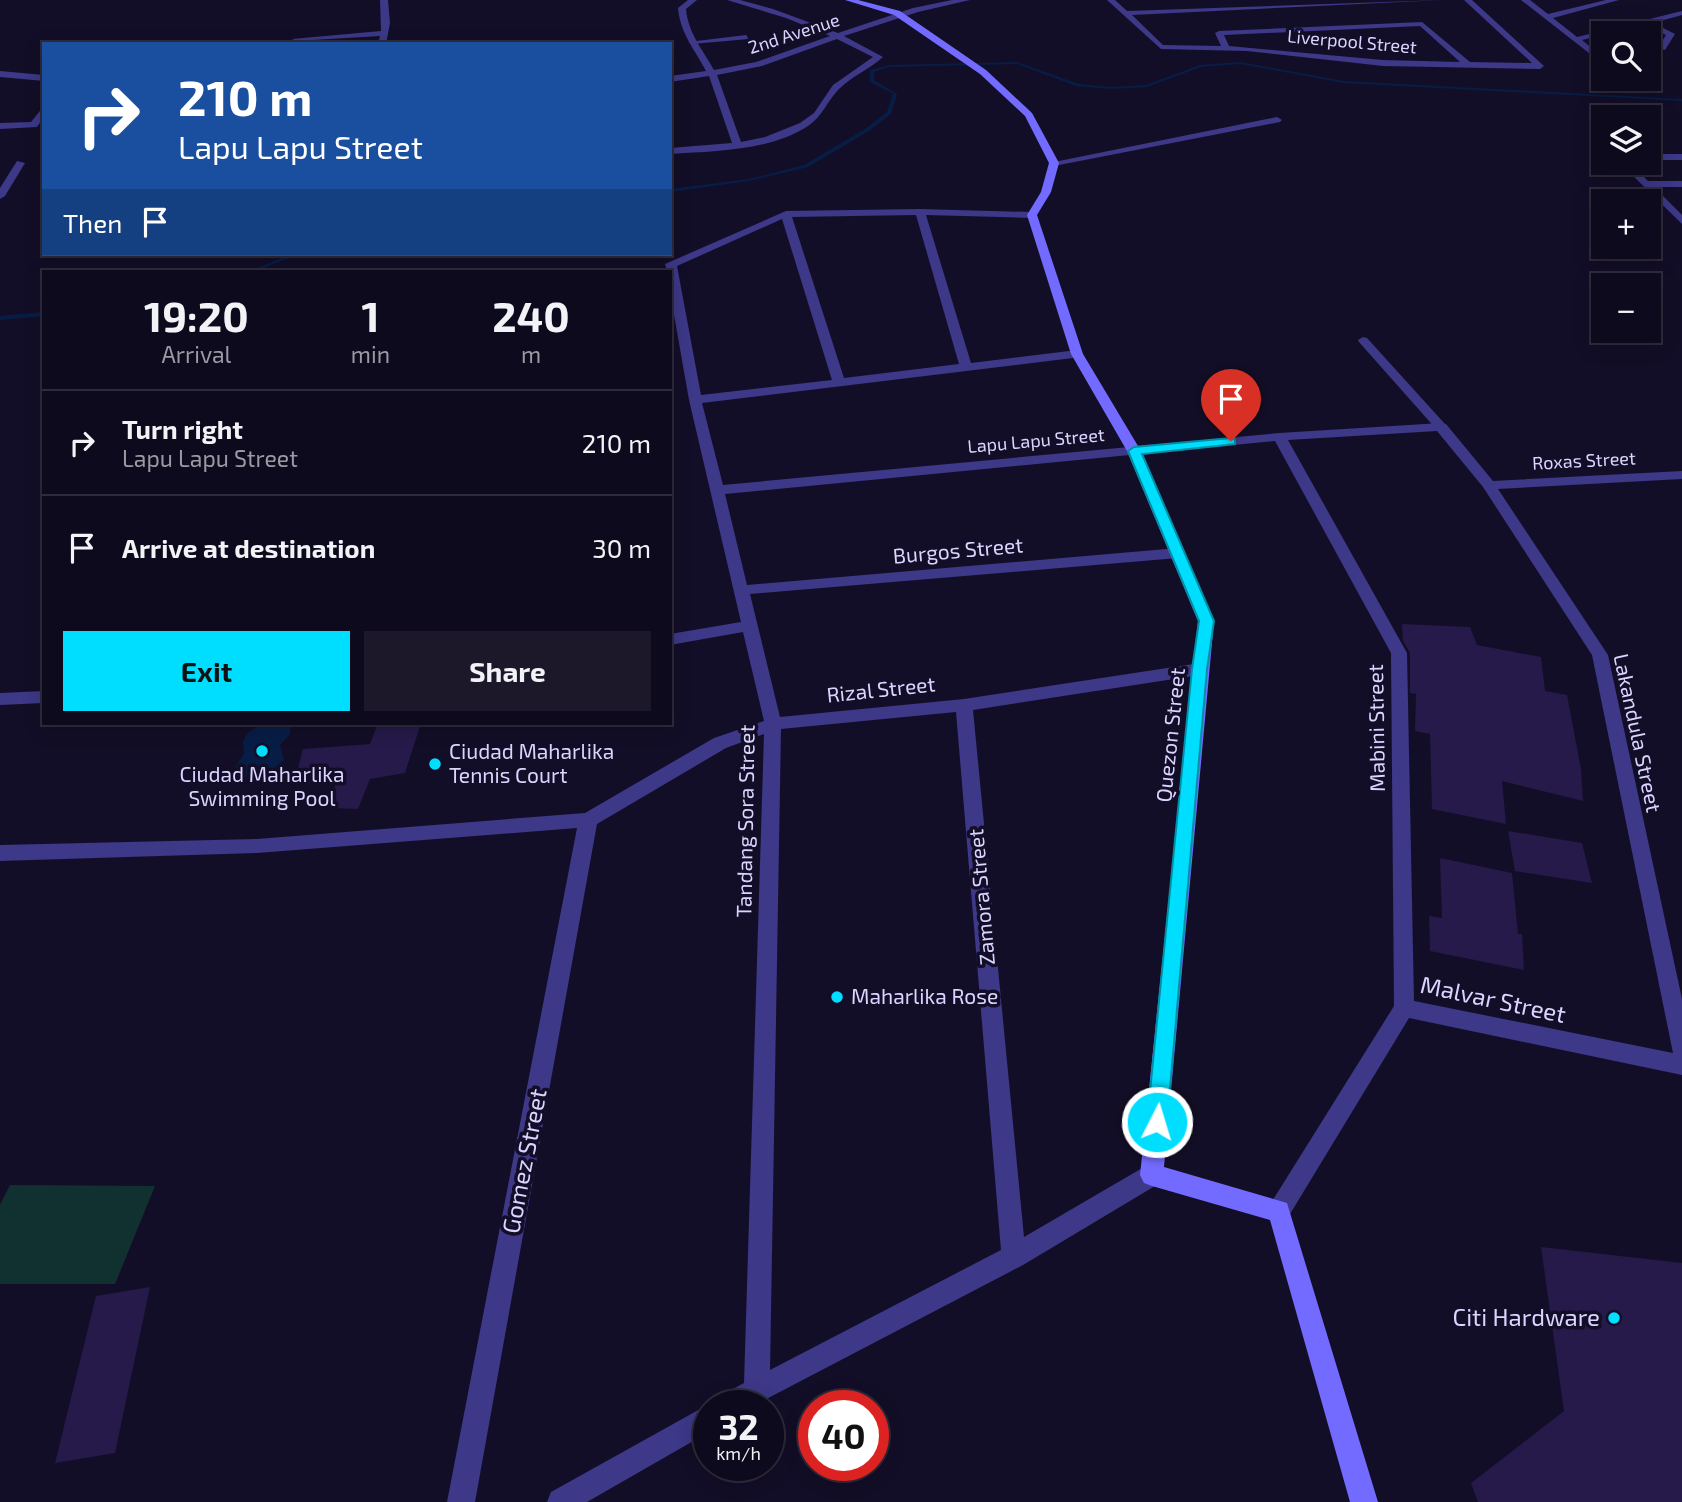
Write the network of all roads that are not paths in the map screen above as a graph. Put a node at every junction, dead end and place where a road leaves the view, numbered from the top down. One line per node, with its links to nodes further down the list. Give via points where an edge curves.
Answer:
1 (384, 0): 17 (street)
2 (693, 0): 24 (street, via 682,8)
3 (731, 0): 18 (street, via 783,13)
4 (849, 0): 11 (street)
5 (960, 0): 11 (street, 2nd Avenue)
6 (1111, 0): 12 (street)
7 (1438, 0): 12 (street)
8 (1468, 0): 28 (street, Liverpool Street, via 1540,66)
9 (1525, 0): 14 (street)
10 (1615, 0): 14 (street)
11 (897, 13): 18 (street, 2nd Avenue); 40 (street, via 983,72 1029,115)
12 (1125, 13): 25 (street, Liverpool Street, via 1161,47)
13 (1682, 13): 15 (street)
14 (1547, 18): 22 (street)
15 (1650, 21)
16 (1661, 29): 26 (street, via 1671,34)
17 (384, 33): 21 (street); 23 (street)
18 (841, 36): 29 (street, 2nd Avenue, via 768,61); 36 (street, via 879,57 849,76 817,115 800,126)
19 (1591, 36): 22 (street)
20 (746, 37): 24 (lane)
21 (296, 39)
22 (1578, 39): 27 (street)
23 (382, 42)
24 (692, 42): 29 (street)
25 (1226, 48): 28 (street, Liverpool Street, via 1383,63); 28 (street, via 1219,33 1422,24)
26 (1662, 48)
27 (1591, 50)
28 (1468, 65)
29 (712, 73): 32 (street, 2nd Avenue); 36 (street)
30 (0, 74): 31 (street)
31 (42, 78)
32 (672, 79)
33 (42, 112): 35 (street, via 34,125)
34 (1276, 120): 40 (street)
35 (0, 126)
36 (737, 145): 37 (street)
37 (672, 151)
38 (1661, 157): 39 (street)
39 (1682, 157)
40 (1054, 163): 48 (street, via 1046,192)
41 (10, 164): 45 (street, via 20,163)
42 (1638, 175): 43 (street)
43 (1648, 184): 44 (street); 49 (street)
44 (1682, 184)
45 (0, 196)
46 (920, 212): 47 (street); 48 (street); 52 (street)
47 (786, 214): 53 (street); 54 (street, Tandang Sora Street, via 671,264)
48 (1031, 215): 51 (street, Quezon Street)
49 (1680, 216)
50 (1363, 340): 55 (lane)
51 (1077, 354): 52 (street); 57 (street, Quezon Street)
52 (966, 367): 53 (street)
53 (839, 383): 54 (street)
54 (695, 400): 60 (street, Tandang Sora Street)
55 (1441, 427): 56 (street, Lapu Lapu Street); 59 (street, Lakandula Street)
56 (1279, 437): 57 (street, Lapu Lapu Street); 72 (street, Mabini Street, via 1399,653)
57 (1134, 451): 60 (street, Lapu Lapu Street); 61 (street, Quezon Street)
58 (1682, 475): 59 (street, Roxas Street)
59 (1489, 485): 73 (street, Lakandula Street, via 1600,655)
60 (718, 490): 62 (street, Tandang Sora Street)
61 (1178, 553): 62 (street, Burgos Street); 65 (street, Quezon Street, via 1206,621)
62 (743, 590): 63 (street, Tandang Sora Street)
63 (749, 626): 64 (street); 69 (street, Tandang Sora Street)
64 (672, 640)
65 (1200, 669): 68 (street, Rizal Street); 75 (street, Quezon Street)
66 (42, 697): 67 (street)
67 (0, 699)
68 (964, 705): 69 (street, Rizal Street); 77 (street, Zamora Street)
69 (773, 724): 70 (street, Rizal Street, via 720,743); 78 (street, Tandang Sora Street)
70 (588, 820): 71 (street, via 257,846); 80 (street, Gomez Street)
71 (0, 853)
72 (1404, 1008): 74 (street, Malvar Street); 76 (street, Malvar Street)
73 (1682, 1049)
74 (1682, 1065)
75 (1152, 1175): 76 (street); 77 (street)
76 (1279, 1211): 82 (street)
77 (1014, 1256): 78 (street)
78 (757, 1389)
79 (693, 1426): 81 (street)
80 (461, 1502)
81 (561, 1502)
82 (1364, 1502)

